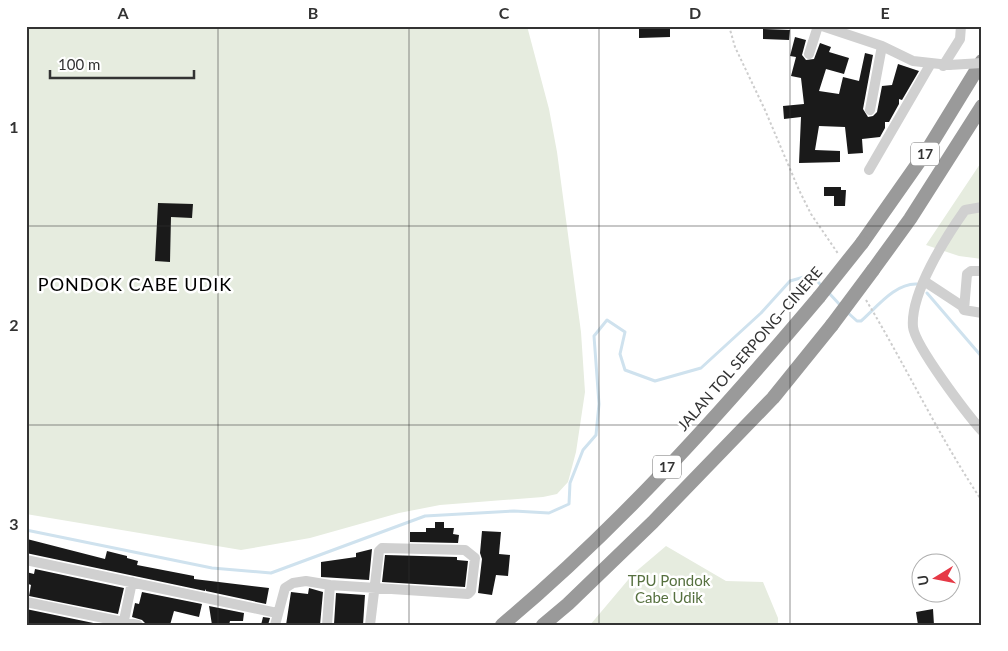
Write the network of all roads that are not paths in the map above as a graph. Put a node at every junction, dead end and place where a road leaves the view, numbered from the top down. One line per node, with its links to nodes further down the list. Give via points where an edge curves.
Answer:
1 (818, 26): 5 (street)
2 (822, 26): 4 (street)
3 (961, 26): 8 (street, via 960,39)
4 (882, 46): 7 (street, via 913,61); 10 (street)
5 (809, 54)
6 (982, 62): 8 (street, bridge); 29 (highway, JALAN TOL SERPONG–CINERE / 17, bridge, via 928,149 862,243 819,297 753,374 632,504 552,584)
7 (930, 65): 8 (street); 11 (street)
8 (946, 66)
9 (982, 106): 30 (highway, 17, bridge, via 920,204 873,270 760,411 653,522)
10 (870, 110)
11 (869, 170)
12 (982, 207): 14 (street, via 965,210 944,240)
13 (982, 271): 15 (street, via 967,274)
14 (924, 281): 15 (street); 17 (street, via 913,321 914,334 965,412)
15 (964, 310): 16 (street)
16 (982, 312)
17 (982, 431)
18 (26, 560): 19 (street)
19 (132, 582): 23 (street); 24 (street)
20 (330, 585): 21 (street); 23 (street, via 306,581 293,583 285,588); 27 (street)
21 (374, 586): 21 (street, via 379,551 386,546 466,550 475,558 468,594); 28 (street)
22 (26, 602): 24 (street)
23 (278, 613): 26 (street)
24 (123, 623): 25 (street)
25 (138, 625)
26 (275, 625)
27 (327, 625)
28 (370, 625)
29 (502, 625)
30 (543, 625)

